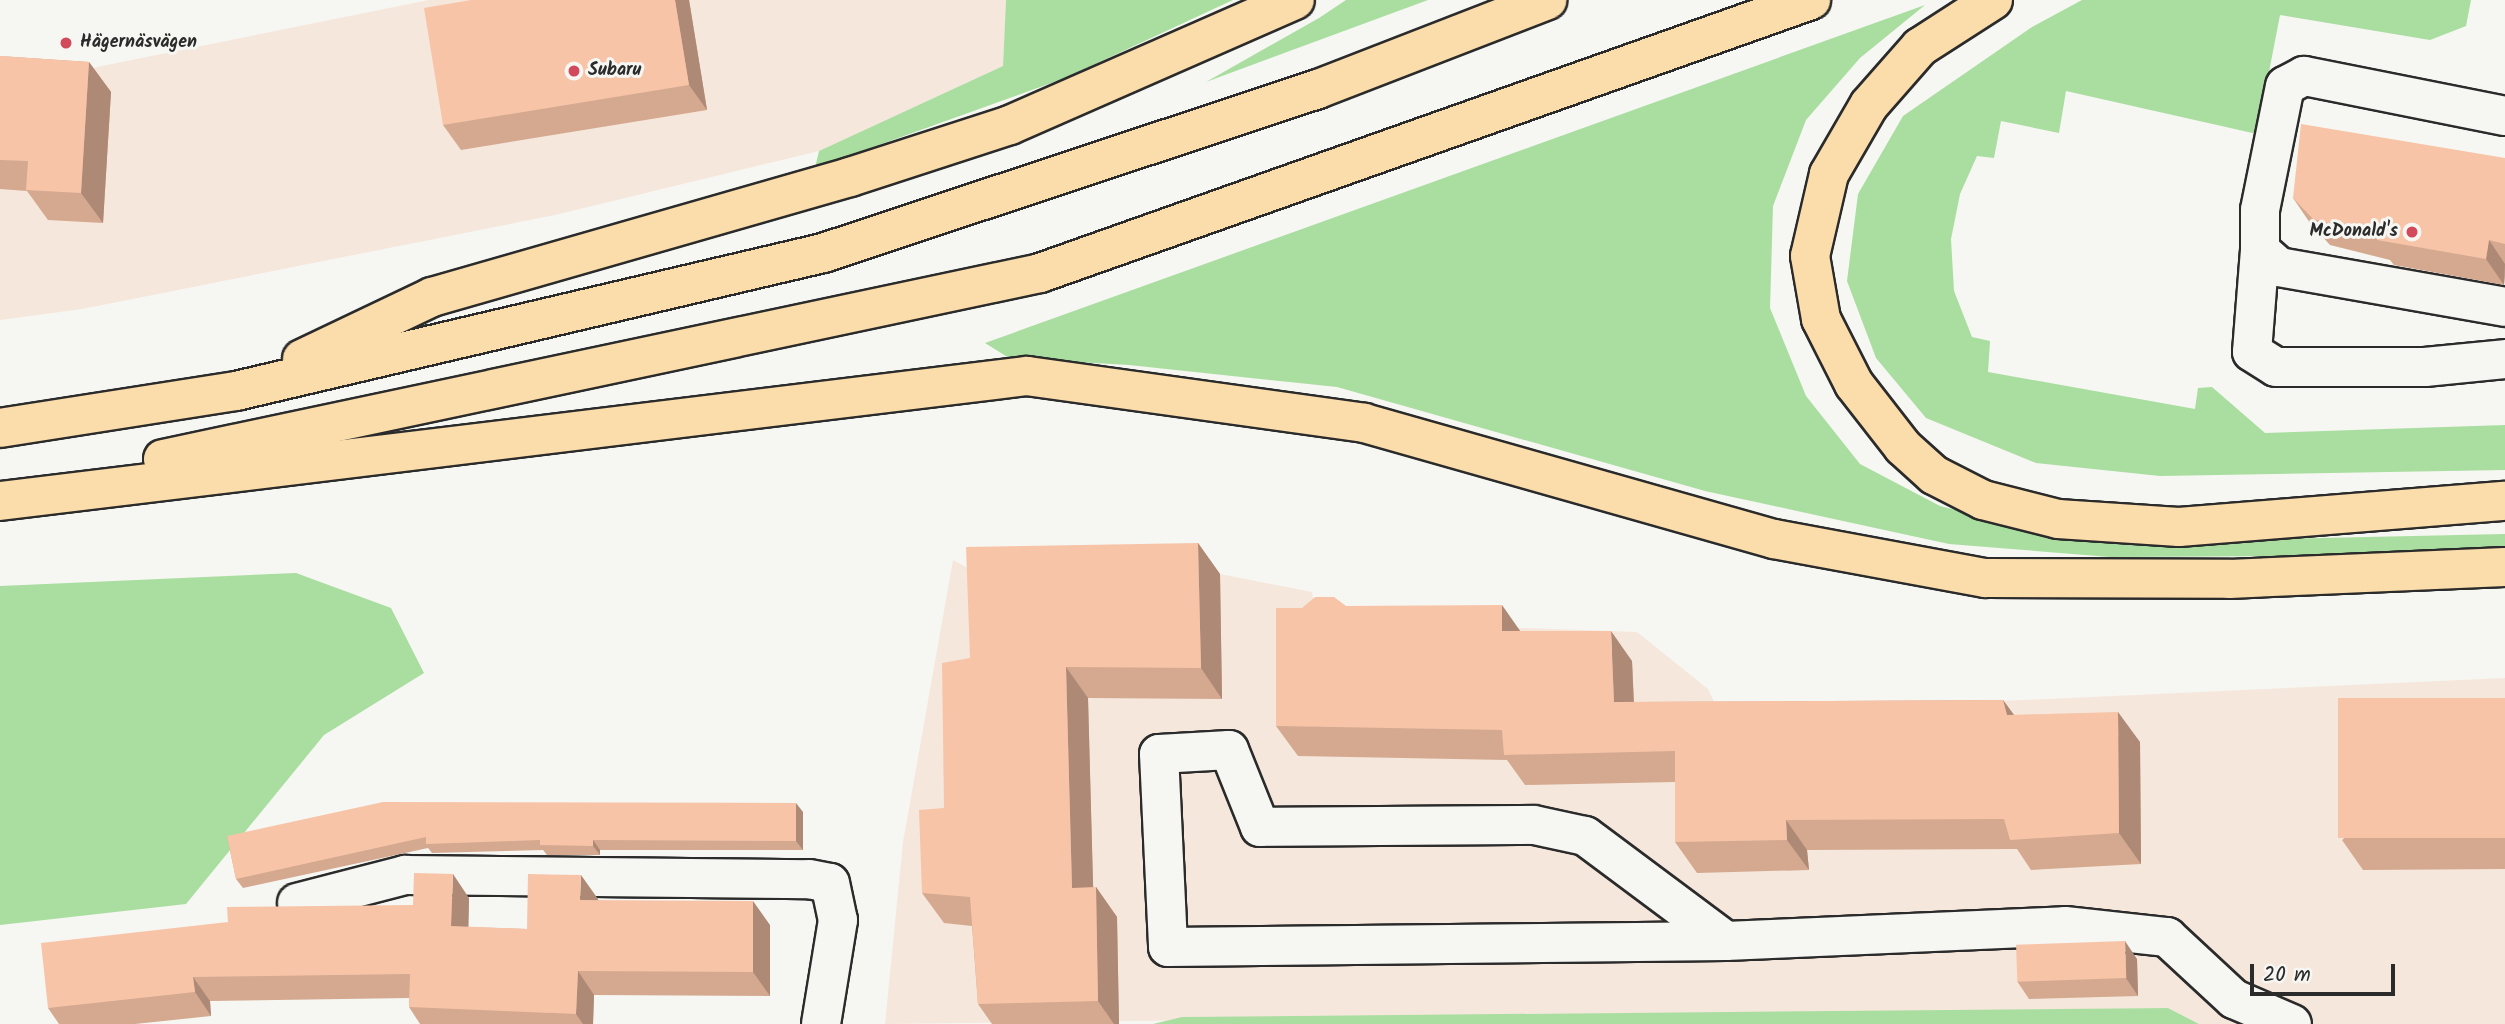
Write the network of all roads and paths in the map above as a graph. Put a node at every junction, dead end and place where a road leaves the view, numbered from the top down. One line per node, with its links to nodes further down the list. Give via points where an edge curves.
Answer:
1 (1295, 0): 9 (highway, via 1010,125 850,177 432,297)
2 (1547, 0): 9 (highway, via 1318,89 823,253)
3 (1811, 0): 11 (highway, via 1040,273)
4 (1993, 0): 13 (highway, via 1920,47 1869,105 1829,174 1810,256 1821,319 1854,384 1903,447 1934,475 1983,500 2058,519 2179,527)
5 (2505, 116): 6 (street, via 2304,76 2285,86 2260,211)
6 (2260, 250): 7 (street, via 2278,267); 8 (street, via 2252,352 2277,367 2425,367)
7 (2505, 307)
8 (2505, 359)
9 (236, 391): 10 (highway)
10 (0, 428)
11 (0, 493)
12 (0, 501): 14 (highway, via 1027,376 1364,423 1774,539 1985,578 2229,579)
13 (2505, 501)
14 (2505, 567)
15 (297, 903): 17 (street, via 405,875 809,878 830,883 838,920)
16 (1726, 941): 16 (street, via 1168,947 1159,754 1229,750 1260,827 1534,825 1585,836); 18 (street, via 2065,926 2167,937 2234,999)
17 (821, 1024)
18 (2292, 1024)

